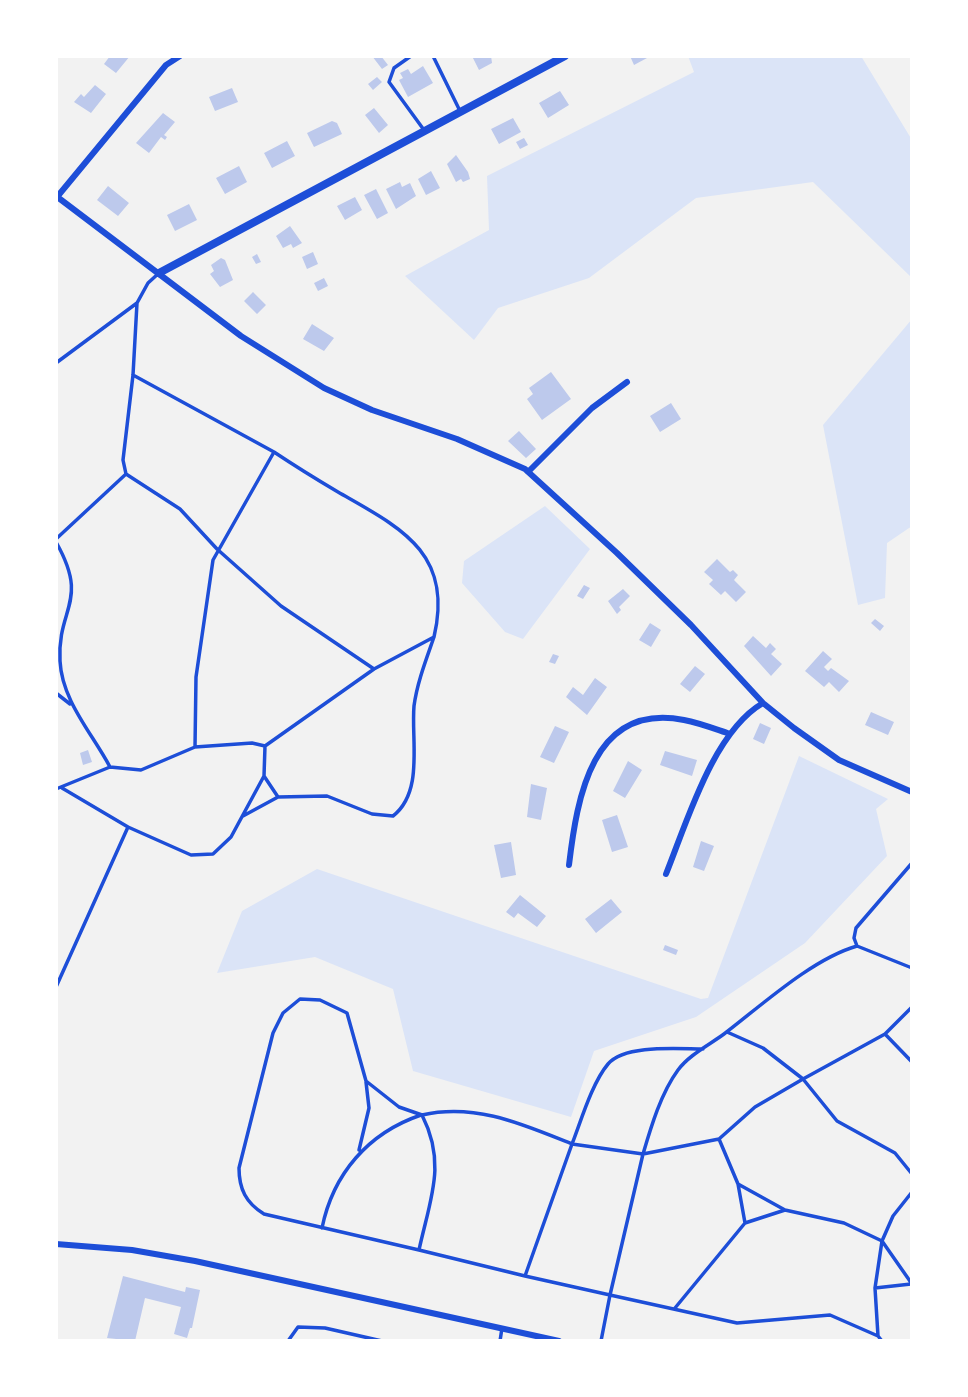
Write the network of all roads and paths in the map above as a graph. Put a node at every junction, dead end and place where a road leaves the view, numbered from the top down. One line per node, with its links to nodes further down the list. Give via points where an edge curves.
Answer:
1 (180, 56): 7 (street, via 166,65)
2 (411, 56): 6 (lane, via 394,68 389,82)
3 (433, 56): 5 (lane)
4 (565, 56): 5 (street)
5 (460, 111): 6 (street)
6 (424, 130): 8 (street)
7 (57, 197): 8 (street)
8 (159, 273): 9 (lane); 14 (street, via 241,336 324,388)
9 (137, 303): 10 (lane); 11 (lane)
10 (56, 363)
11 (133, 375): 13 (lane); 15 (lane, via 123,460)
12 (627, 382): 14 (street, via 592,408)
13 (274, 452): 17 (lane); 18 (lane, via 393,522 412,540 435,587 438,606)
14 (528, 472): 21 (street, via 691,625)
15 (126, 474): 16 (lane); 17 (lane, via 180,509)
16 (56, 540): 22 (lane, via 73,589 60,663)
17 (217, 549): 19 (lane, via 281,606); 25 (lane, via 206,589 196,677)
18 (433, 637): 19 (lane); 31 (lane, via 414,706 413,781 400,810 384,817 327,796)
19 (374, 669): 24 (lane)
20 (56, 692): 22 (lane)
21 (763, 703): 23 (street, via 743,716); 30 (street, via 824,752)
22 (72, 706): 26 (lane)
23 (730, 734): 35 (street, via 685,720 659,718 630,726 609,740 592,762 582,787); 36 (street, via 697,797)
24 (265, 746): 25 (lane); 27 (lane)
25 (195, 747): 26 (lane, via 141,770)
26 (110, 767): 28 (lane)
27 (264, 776): 31 (lane); 32 (lane)
28 (62, 788): 29 (lane); 33 (lane)
29 (56, 789)
30 (912, 792)
31 (278, 797): 32 (lane)
32 (242, 816): 33 (lane, via 222,848 201,856 180,852)
33 (128, 827): 39 (lane)
34 (912, 863): 37 (lane, via 856,928)
35 (569, 865)
36 (666, 874)
37 (857, 946): 38 (lane); 41 (lane, via 827,960)
38 (912, 968)
39 (56, 987)
40 (912, 1007): 42 (lane)
41 (727, 1032): 43 (lane); 45 (lane, via 774,1055)
42 (885, 1034): 44 (lane); 45 (lane)
43 (703, 1049): 49 (lane, via 648,1050 608,1064); 51 (lane, via 677,1072)
44 (912, 1062)
45 (803, 1079): 48 (lane, via 755,1107); 52 (lane, via 837,1121 895,1153)
46 (366, 1081): 47 (lane, via 400,1107); 50 (lane, via 369,1108); 57 (lane, via 347,1013 311,999 300,999 283,1013 269,1046 239,1168 239,1185 254,1208 264,1214)
47 (422, 1115): 49 (lane, via 448,1109 479,1112); 50 (lane, via 385,1131); 60 (lane, via 433,1139 437,1167)
48 (719, 1139): 51 (lane); 53 (lane)
49 (572, 1144): 51 (lane); 61 (lane)
50 (359, 1152): 57 (lane, via 327,1203)
51 (643, 1154): 64 (lane)
52 (912, 1174)
53 (738, 1184): 55 (lane); 56 (lane)
54 (912, 1192): 58 (lane, via 893,1216)
55 (785, 1210): 56 (lane); 58 (lane, via 844,1223)
56 (745, 1223): 65 (lane)
57 (322, 1228): 60 (lane)
58 (882, 1241): 62 (lane); 63 (lane)
59 (56, 1244): 66 (street, via 195,1261)
60 (419, 1250): 61 (lane)
61 (525, 1276): 64 (lane)
62 (912, 1284): 63 (lane)
63 (875, 1289): 67 (lane)
64 (610, 1295): 65 (lane); 73 (lane)
65 (674, 1308): 67 (lane, via 737,1323 830,1315)
66 (502, 1328): 68 (street); 71 (lane)
67 (878, 1336): 74 (lane)
68 (540, 1339): 72 (street)
69 (288, 1341): 70 (lane, via 298,1327)
70 (382, 1341)
71 (500, 1341)
72 (559, 1341)
73 (601, 1341)
74 (882, 1341)

